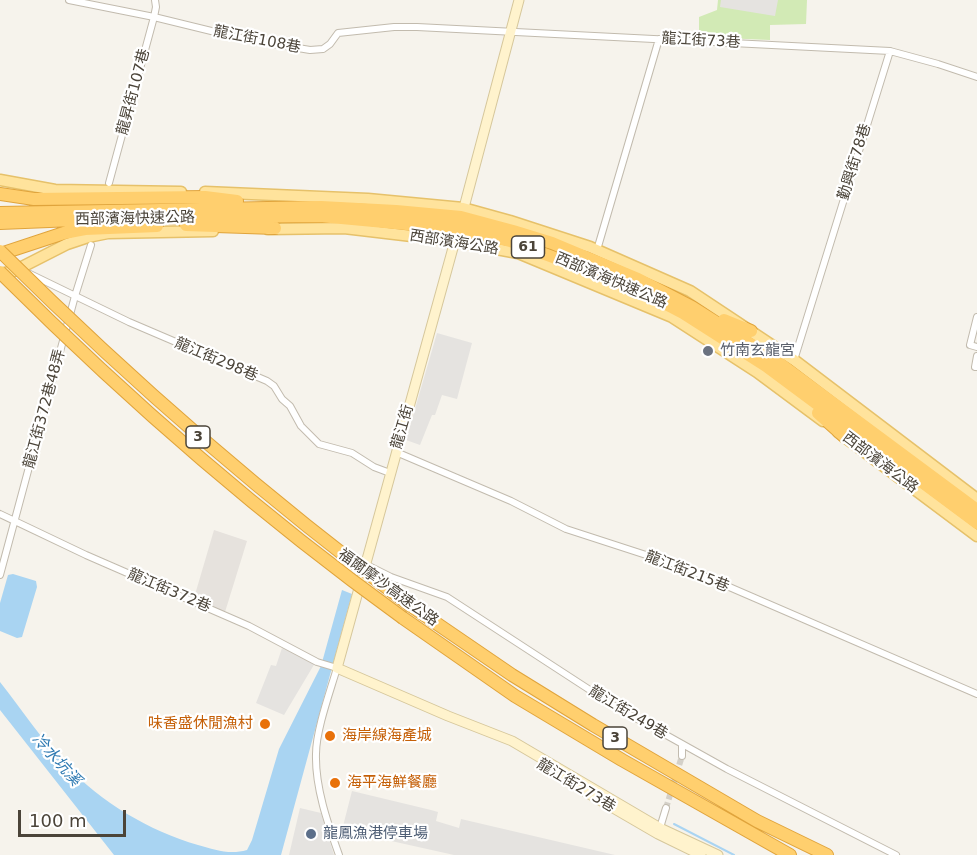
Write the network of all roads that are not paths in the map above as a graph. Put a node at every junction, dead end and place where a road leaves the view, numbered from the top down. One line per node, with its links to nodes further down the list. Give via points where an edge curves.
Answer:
1 (69, 0): 4 (street, 龍江街108巷)
2 (155, 0): 4 (street, 龍昇街107巷)
3 (519, 0): 5 (street, 龍江街)
4 (154, 17): 5 (street, 龍江街108巷, via 310,50 323,49 338,33 394,27); 10 (street, 龍昇街107巷)
5 (511, 32): 6 (street, 龍江街73巷); 14 (street, 龍江街)
6 (659, 39): 7 (street, 龍江街73巷); 18 (street)
7 (890, 51): 8 (street); 28 (street, 勤興街78巷)
8 (977, 78)
9 (0, 180): 14 (main road, 西部濱海公路 / 61, via 55,190 368,199)
10 (109, 183)
11 (0, 194): 13 (highway, via 34,199 205,197)
12 (0, 213): 13 (highway, 西部濱海快速公路 / 61)
13 (280, 217): 14 (highway, 西部濱海快速公路 / 61, via 396,211); 15 (highway, 西部濱海快速公路 / 61); 16 (main road, 西部濱海公路 / 61); 19 (highway, via 85,229); 20 (main road, 西部濱海公路 / 61, via 108,233 67,244)
14 (461, 218): 16 (street, 龍江街); 18 (main road, 西部濱海公路 / 61, via 510,221); 23 (highway, 西部濱海快速公路 / 61, via 552,243 638,279); 29 (highway, 西部濱海快速公路 / 61, via 510,241 635,288 683,313)
15 (0, 223)
16 (454, 241): 31 (main road, 西部濱海公路 / 61, via 518,253 672,317 757,372); 32 (street, 龍江街)
17 (91, 245): 22 (street)
18 (597, 250): 25 (main road, 西部濱海公路 / 61, via 690,291)
19 (4, 252): 52 (highway, 福爾摩沙高速公路 / 3, bridge, via 80,331 194,434 332,548 411,606 593,726 757,821)
20 (22, 267): 21 (main road, 西部濱海公路 / 61); 22 (street, 龍江街298巷, via 30,275)
21 (0, 273): 51 (highway, 福爾摩沙高速公路 / 3, bridge, via 230,485 403,618 515,696)
22 (75, 296): 33 (street, 龍江街298巷, via 267,381 319,444 352,453); 37 (street, 龍江街372巷48弄)
23 (692, 307): 25 (highway); 35 (highway, 西部濱海快速公路 / 61, via 771,357)
24 (977, 317): 26 (street, via 970,345)
25 (751, 332): 28 (main road, 西部濱海公路 / 61)
26 (977, 347)
27 (977, 356): 30 (street)
28 (794, 360): 34 (main road, 西部濱海公路 / 61)
29 (766, 366): 31 (highway); 38 (highway, 西部濱海快速公路 / 61)
30 (977, 367)
31 (845, 437): 39 (main road, 西部濱海公路 / 61)
32 (396, 452): 33 (street, 龍江街); 43 (street, 龍江街215巷, via 566,529 683,567)
33 (387, 472): 40 (street, 龍江街)
34 (977, 499)
35 (977, 510)
36 (0, 514): 37 (street, 龍江街372巷)
37 (15, 523): 41 (street, 龍江街372巷48弄); 42 (street, 龍江街372巷, via 249,626 317,662)
38 (977, 523)
39 (977, 536)
40 (365, 564): 42 (street, 龍江街); 44 (street, 龍江街249巷, via 447,597 616,707)
41 (0, 575)
42 (336, 667): 47 (street, 龍江街273巷, via 495,735 592,797); 48 (street, 龍江街, via 315,753 324,807)
43 (977, 694)
44 (682, 744): 45 (street); 53 (street, 龍江街249巷)
45 (682, 756)
46 (666, 808): 47 (street)
47 (659, 831): 49 (street); 50 (street)
48 (339, 855)
49 (700, 855)
50 (718, 855)
51 (790, 855)
52 (827, 855)
53 (896, 855)

